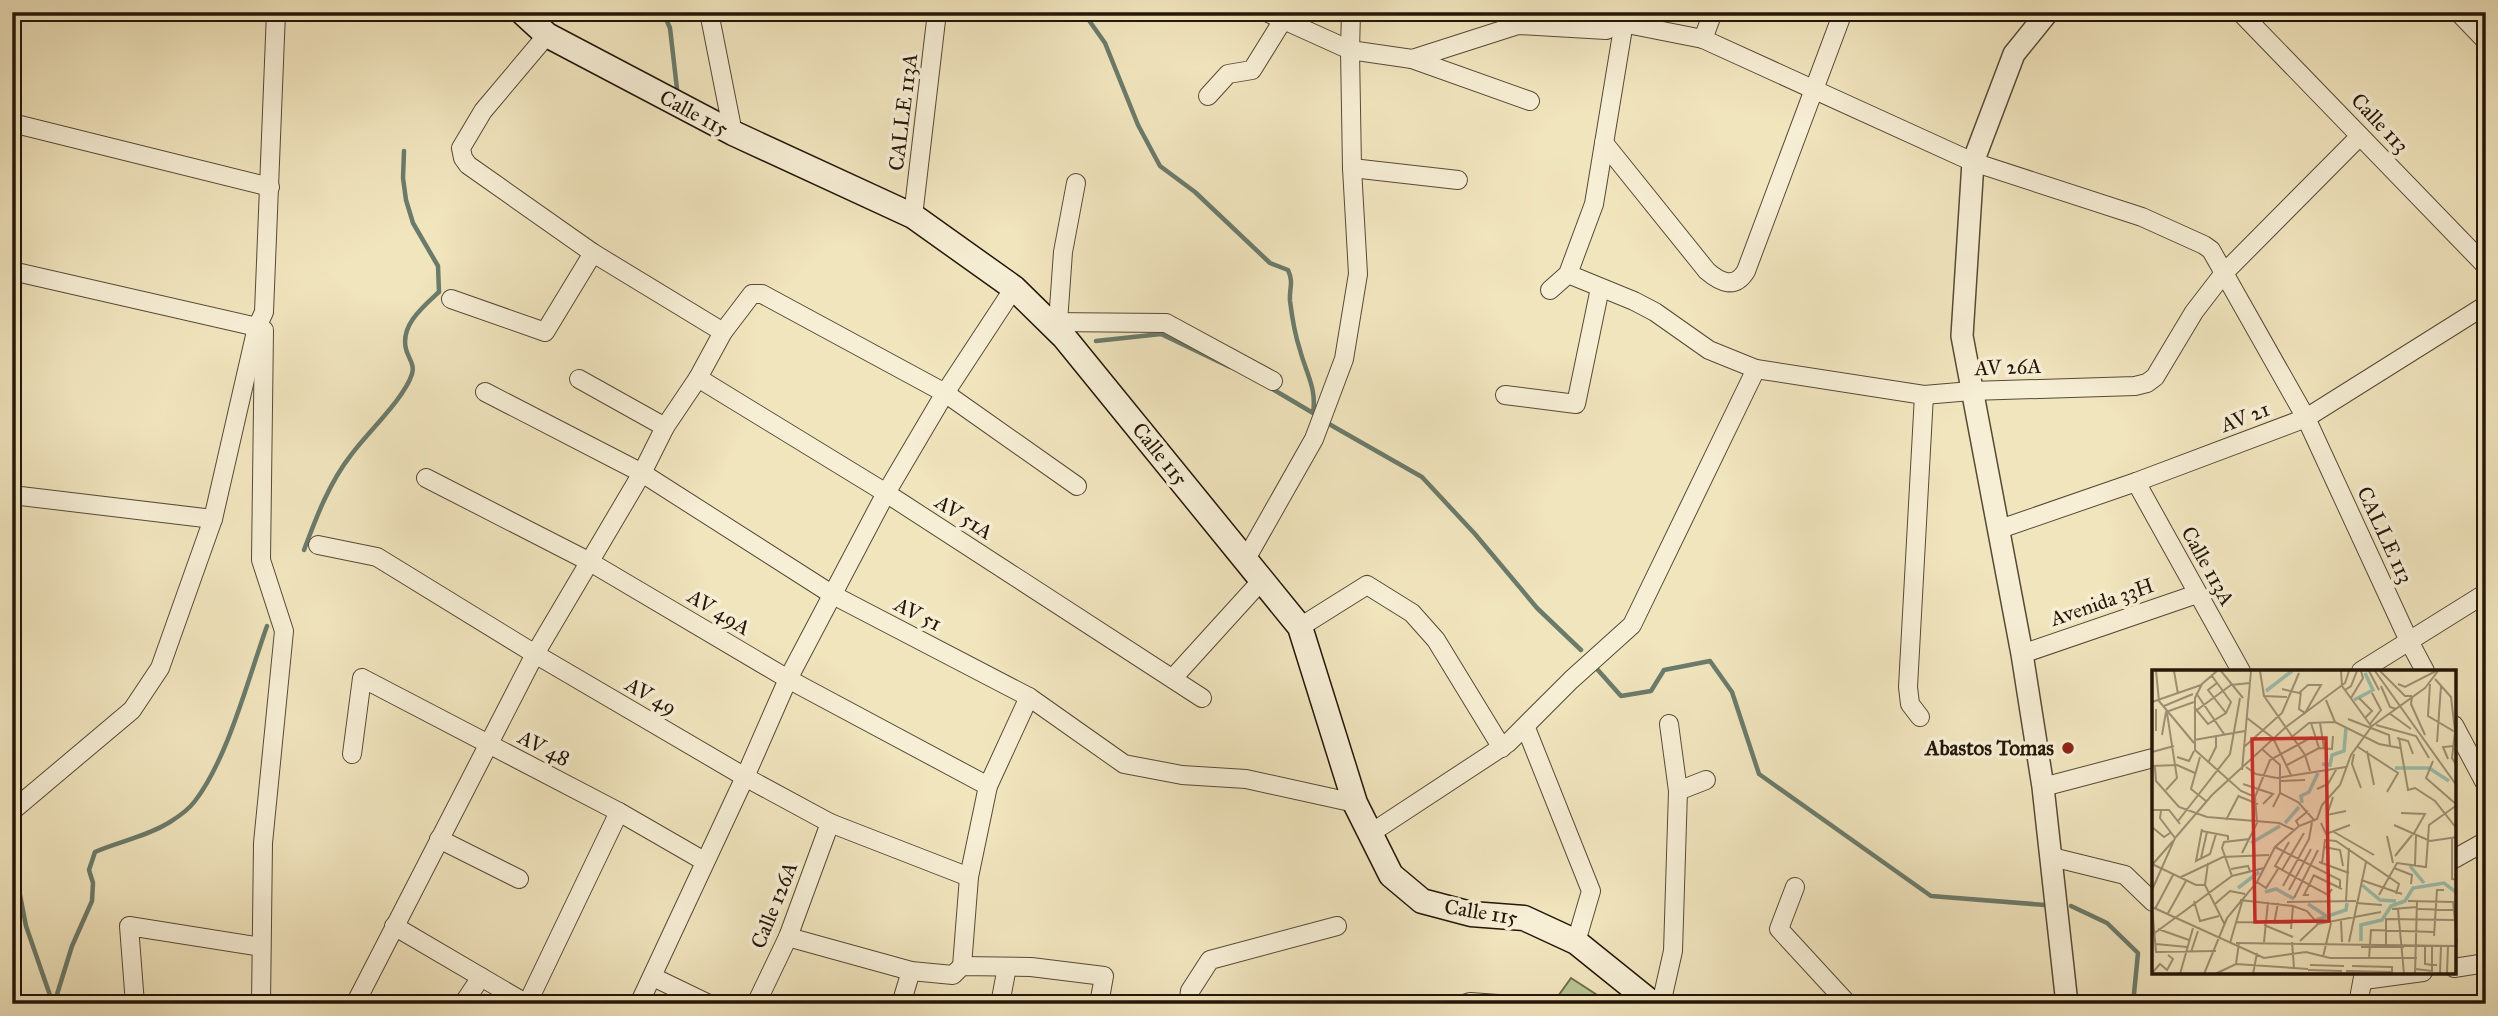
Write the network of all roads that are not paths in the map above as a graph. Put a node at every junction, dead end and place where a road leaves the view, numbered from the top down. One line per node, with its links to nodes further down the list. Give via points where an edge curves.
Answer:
1 (276, 12): 30 (street)
2 (522, 12): 14 (main road, Calle 115)
3 (709, 12): 23 (street)
4 (937, 12): 31 (street, CALLE 113A)
5 (1266, 12): 13 (street)
6 (1351, 12): 17 (street)
7 (1713, 12): 15 (street)
8 (1843, 12): 19 (street)
9 (2048, 12): 26 (street, via 2014,54)
10 (2240, 12): 24 (street, Calle 113)
11 (2458, 12): 16 (street)
12 (1624, 18): 15 (street, CALLE 113); 18 (street, via 1605,30 1518,25); 25 (street)
13 (1283, 20): 17 (street); 20 (street, via 1252,70 1228,74)
14 (547, 35): 23 (main road, Calle 115); 32 (street, via 483,111 461,148 463,158)
15 (1703, 39): 19 (street, CALLE 113)
16 (2486, 41)
17 (1350, 50): 18 (street); 27 (street)
18 (1412, 59): 21 (street)
19 (1815, 88): 25 (street, via 1746,271 1734,283 1707,271); 26 (street, CALLE 113)
20 (1208, 96)
21 (1530, 101)
22 (12, 124): 30 (street)
23 (733, 134): 31 (main road, Calle 115)
24 (2360, 136): 33 (street, Calle 113); 35 (street, AV 26A)
25 (1604, 144): 36 (street, via 1594,204)
26 (1973, 162): 35 (street, CALLE 113, via 2142,218 2204,245); 49 (street, via 1962,336)
27 (1352, 168): 28 (street); 65 (street, via 1358,274 1345,359 1314,439)
28 (1458, 180)
29 (1076, 183): 43 (street)
30 (270, 187): 42 (street)
31 (913, 216): 37 (main road, Calle 115)
32 (593, 253): 40 (street, via 545,332); 44 (street)
33 (2486, 266)
34 (12, 271): 42 (street)
35 (2224, 273): 49 (street, AV 26A, via 2147,383); 54 (street, CALLE 113)
36 (1568, 274): 38 (street, AV 26A); 39 (street)
37 (1014, 288): 43 (main road, Calle 115); 51 (street)
38 (1600, 288): 45 (street, AV 26A, via 1655,312 1724,358); 52 (street, via 1576,404)
39 (1550, 289)
40 (451, 299)
41 (2486, 305): 54 (street, AV 21)
42 (260, 320): 62 (street); 114 (street, via 261,560 284,631 262,843)
43 (1053, 322): 48 (street, via 1166,323); 65 (main road, Calle 115)
44 (723, 332): 46 (street); 51 (street, via 752,295 762,294)
45 (1756, 369): 53 (street, AV 26A); 84 (street, via 1638,617)
46 (698, 378): 55 (street); 60 (street, AV 51A)
47 (579, 379): 55 (street)
48 (1273, 381)
49 (1971, 391): 53 (street, AV 26A); 63 (street)
50 (485, 392): 56 (street, AV 51)
51 (946, 393): 59 (street); 60 (street)
52 (1505, 395)
53 (1924, 395): 82 (street, via 1908,687 1910,704)
54 (2306, 418): 58 (street, AV 21); 72 (street, CALLE 113)
55 (666, 427): 56 (street)
56 (642, 473): 66 (street); 70 (street, AV 51)
57 (426, 478): 66 (street, AV 49A)
58 (2136, 482): 63 (street, AV 21); 69 (street, Calle 113A)
59 (1077, 486)
60 (886, 493): 70 (street); 79 (street, AV 51A)
61 (12, 495): 62 (street)
62 (213, 519): 97 (street, via 160,668 132,710)
63 (2000, 529): 74 (street)
64 (318, 545): 73 (street, AV 49, via 377,557)
65 (1246, 559): 67 (main road, Calle 115)
66 (590, 562): 73 (street); 78 (street, AV 49A)
67 (1262, 580): 71 (main road, Calle 115); 79 (street)
68 (2486, 593): 72 (street)
69 (2197, 594): 74 (street, Avenida 33H); 75 (street, Calle 113A)
70 (833, 595): 78 (street); 80 (street, AV 51)
71 (1300, 627): 87 (street, via 1367,585 1412,613 1436,640); 96 (main road, Calle 115)
72 (2409, 641): 76 (street); 77 (street, CALLE 113)
73 (534, 654): 86 (street); 90 (street, AV 49)
74 (2022, 654): 94 (street)
75 (2240, 670)
76 (2363, 670)
77 (2425, 670)
78 (788, 678): 90 (street); 93 (street, AV 49A)
79 (1173, 678): 81 (street, AV 51A)
80 (1029, 697): 93 (street); 96 (street, AV 51, via 1124,764 1182,775 1246,779)
81 (1202, 698)
82 (1920, 717)
83 (1669, 724): 95 (street)
84 (1526, 728): 87 (street); 113 (street, via 1591,891)
85 (2456, 729): 92 (street)
86 (488, 744): 88 (street, AV 48, via 362,678); 98 (street, AV 48); 101 (street)
87 (1502, 748): 100 (street)
88 (352, 754)
89 (2152, 758): 94 (street)
90 (745, 777): 99 (street, AV 49); 105 (street)
91 (1706, 780): 95 (street)
92 (2486, 785)
93 (988, 786): 106 (street)
94 (2043, 787): 103 (street)
95 (1678, 791): 139 (street, via 1672,951)
96 (1355, 803): 100 (main road, Calle 115)
97 (12, 811)
98 (619, 812): 105 (street, AV 48); 128 (street)
99 (830, 823): 106 (street, AV 49); 112 (street, Calle 126A)
100 (1371, 833): 113 (main road, Calle 115, via 1391,875 1422,901 1471,914 1524,918)
101 (439, 839): 107 (street); 110 (street)
102 (2486, 841): 104 (street)
103 (2052, 857): 109 (street, via 2125,876); 141 (street)
104 (2456, 858)
105 (704, 861): 121 (street)
106 (969, 877): 116 (street)
107 (519, 879)
108 (1795, 887): 140 (street, via 1779,929)
109 (2152, 901)
110 (394, 926): 123 (street); 126 (street)
111 (1337, 926): 135 (street, via 1210,960 1190,991)
112 (788, 937): 119 (street); 131 (street, Calle 126A)
113 (1576, 942): 138 (main road, Calle 115)
114 (261, 947): 124 (street, via 129,926); 125 (street)
115 (2486, 964): 118 (street)
116 (962, 965): 117 (street); 119 (street, via 953,975)
117 (1007, 967): 133 (street); 134 (street, via 1104,976)
118 (2456, 968)
119 (911, 971): 132 (street)
120 (2394, 974): 122 (street)
121 (653, 976): 129 (street); 130 (street)
122 (2364, 976): 142 (street)
123 (481, 977): 127 (street); 128 (street)
124 (135, 1004)
125 (261, 1004)
126 (355, 1004)
127 (463, 1004)
128 (527, 1004)
129 (639, 1004)
130 (709, 1004)
131 (756, 1004)
132 (901, 1004)
133 (1000, 1004)
134 (1099, 1004)
135 (1188, 1004)
136 (1464, 1004): 137 (street)
137 (1497, 1004)
138 (1653, 1004)
139 (1661, 1004)
140 (1849, 1004)
141 (2067, 1004)
142 (2358, 1004)

